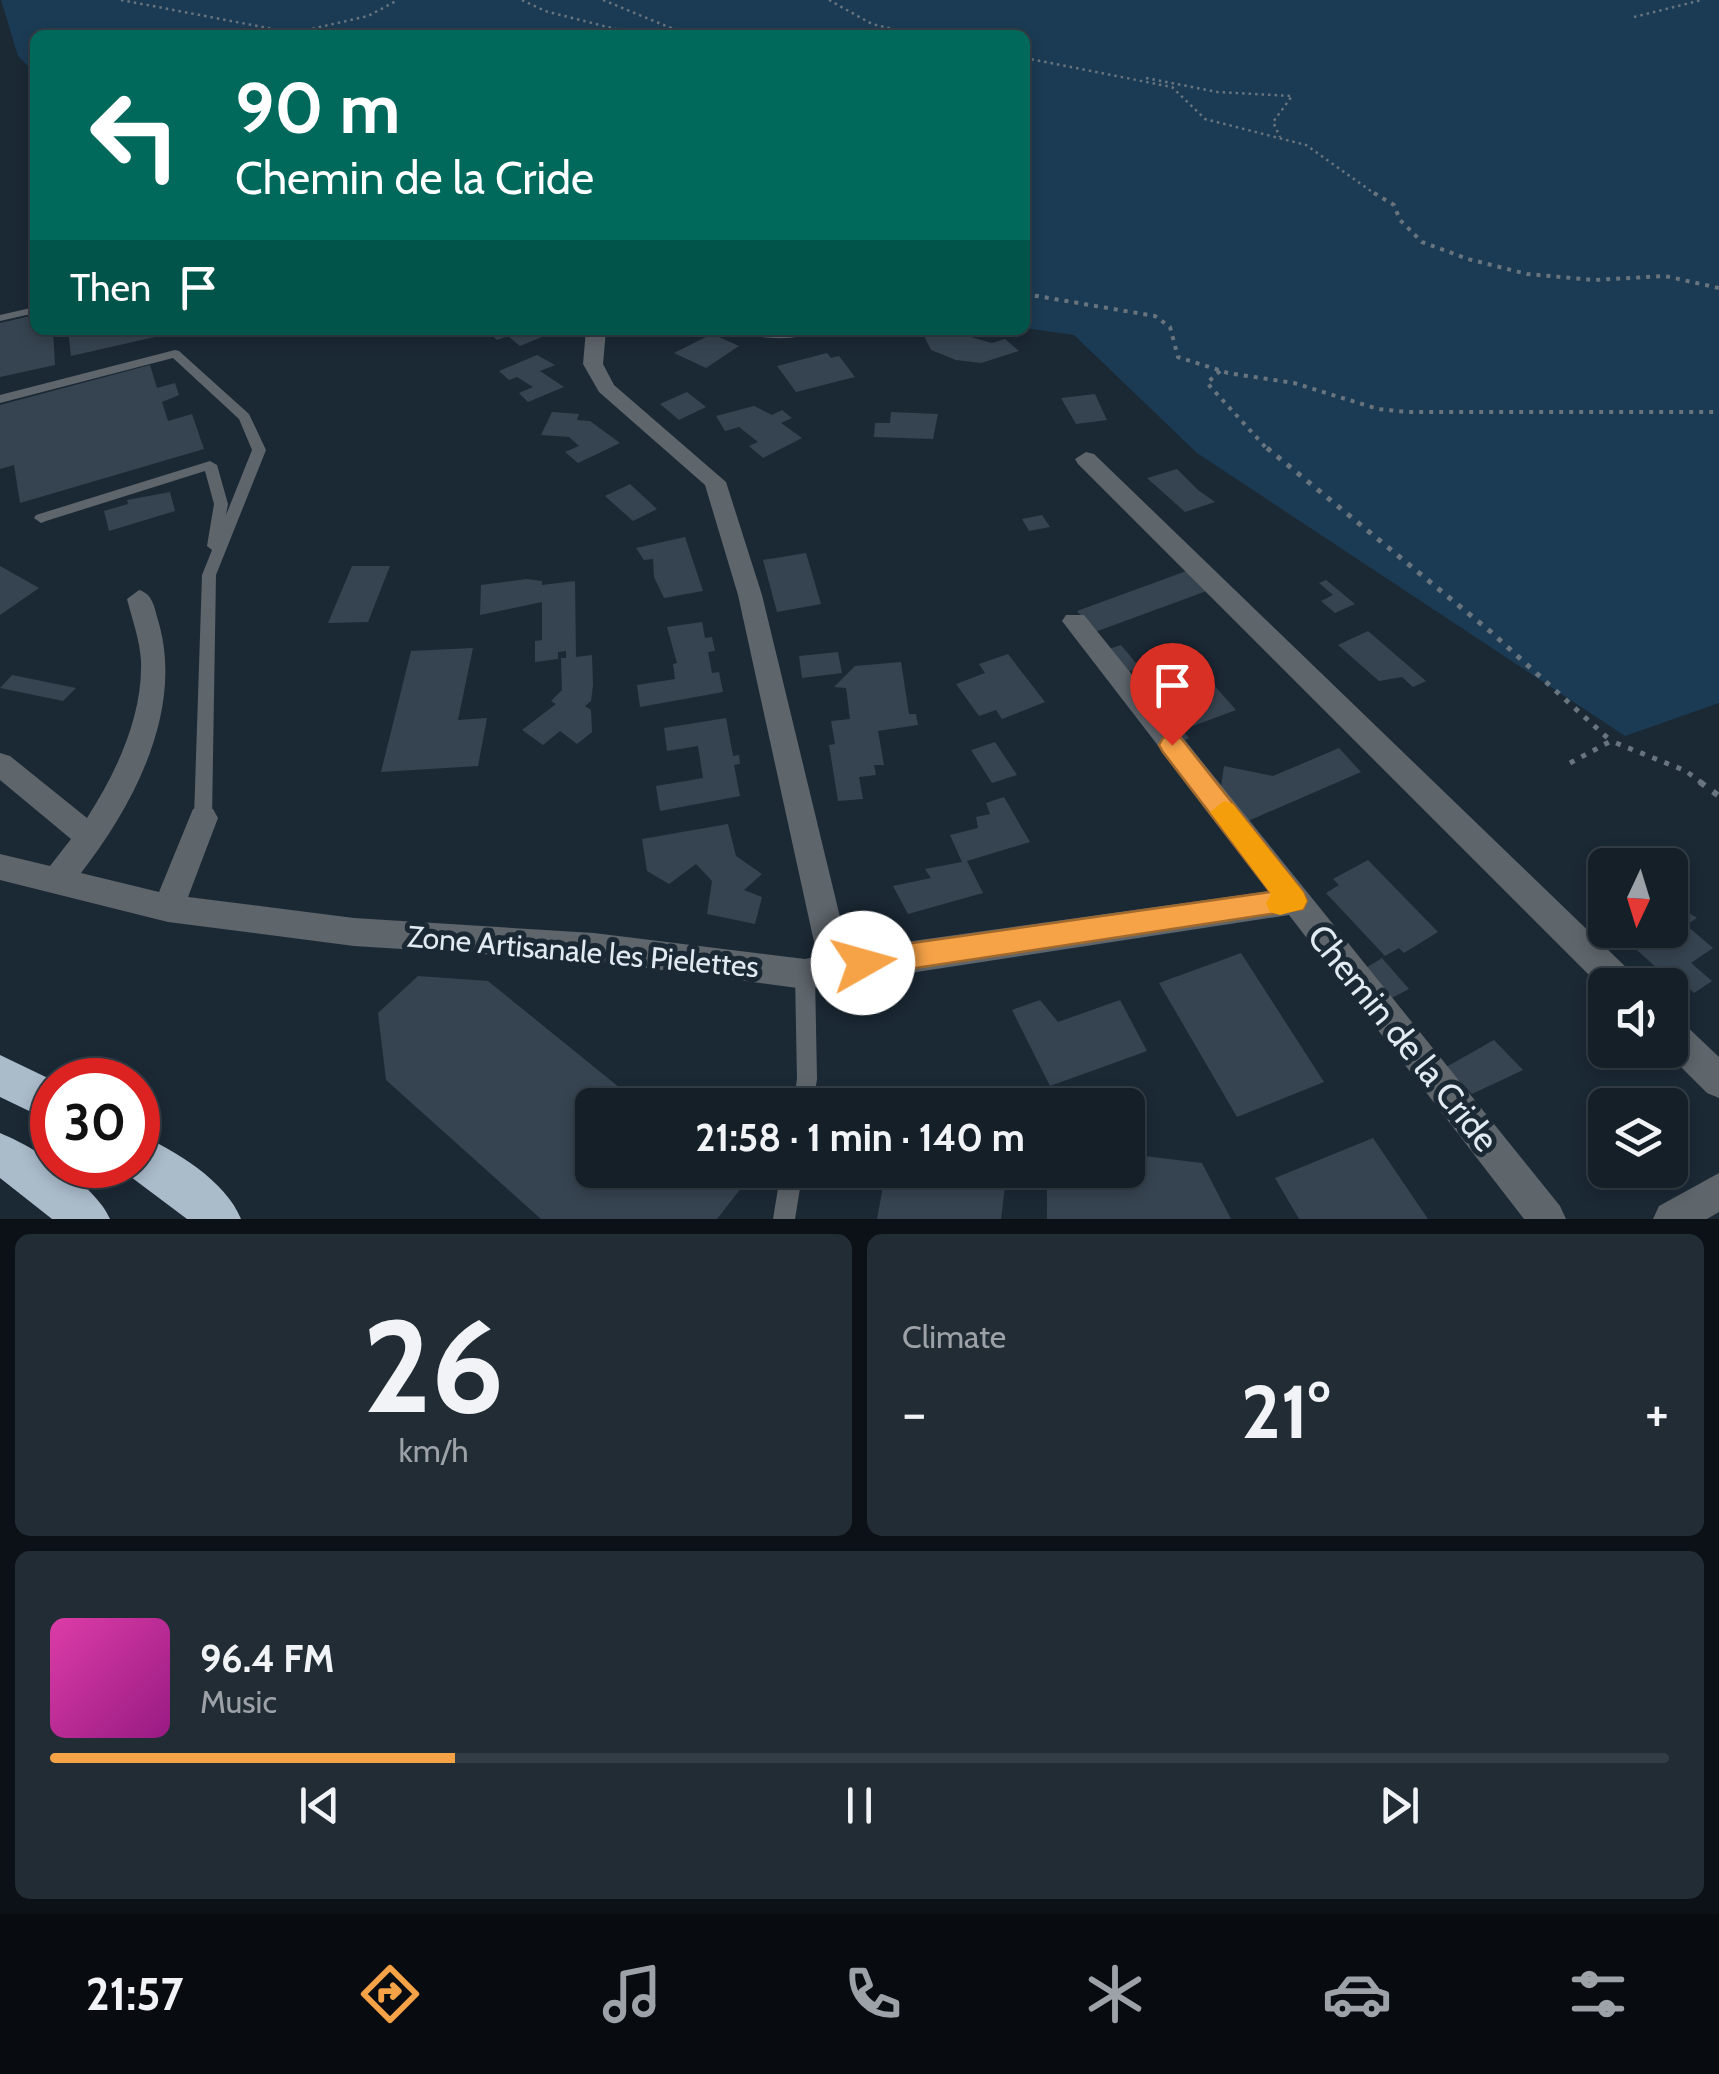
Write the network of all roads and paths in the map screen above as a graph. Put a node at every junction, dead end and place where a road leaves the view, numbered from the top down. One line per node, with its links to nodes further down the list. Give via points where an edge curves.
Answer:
1 (120, 0): 8 (path)
2 (398, 0): 9 (path, via 368,16)
3 (522, 0): 10 (path)
4 (603, 0): 11 (path)
5 (830, 0): 12 (path)
6 (1702, 0): 7 (path)
7 (1634, 17)
8 (278, 30)
9 (307, 30)
10 (619, 30)
11 (670, 30)
12 (897, 30)
13 (1030, 59): 14 (path)
14 (1125, 78): 15 (path, via 1172,87 1205,119); 15 (path, via 1292,96 1273,119)
15 (1282, 140): 16 (path, via 1306,145 1394,205 1422,242 1468,259 1527,274 1594,280 1665,276)
16 (1719, 288)
17 (1030, 295): 21 (path, via 1162,318 1178,357)
18 (30, 311): 19 (lane)
19 (0, 318)
20 (596, 335): 40 (street, via 593,364 606,388 715,482 750,595 832,951)
21 (1220, 371): 23 (path, via 1407,412); 29 (path, via 1207,384 1275,457 1491,632)
22 (0, 398): 26 (lane, via 175,354 216,388 245,416 259,450)
23 (1719, 412)
24 (1086, 459): 39 (street)
25 (41, 518): 26 (lane, via 210,465 221,504)
26 (209, 575): 33 (lane)
27 (139, 599): 34 (street, via 155,665 128,773)
28 (1075, 620): 37 (street, Chemin de la Cride)
29 (1611, 741): 31 (path); 32 (path, via 1686,771)
30 (0, 764): 34 (street)
31 (1570, 764)
32 (1719, 796)
33 (202, 818): 38 (street)
34 (92, 839): 36 (street)
35 (0, 866): 36 (street, Zone Artisanale les Pielettes)
36 (56, 883): 38 (street, Zone Artisanale les Pielettes)
37 (1293, 901): 40 (street, Zone Artisanale les Pielettes); 53 (street, Chemin de la Cride)
38 (168, 908): 40 (street, Zone Artisanale les Pielettes, via 354,932 594,947)
39 (1604, 968)
40 (816, 971): 44 (lane)
41 (1688, 1051): 43 (street)
42 (0, 1075): 45 (highway)
43 (1719, 1081)
44 (806, 1088)
45 (30, 1091)
46 (0, 1156): 50 (highway)
47 (160, 1171): 51 (highway)
48 (789, 1188): 52 (lane)
49 (1719, 1192): 54 (street)
50 (88, 1219)
51 (219, 1219)
52 (784, 1219)
53 (1547, 1219)
54 (1672, 1219)

